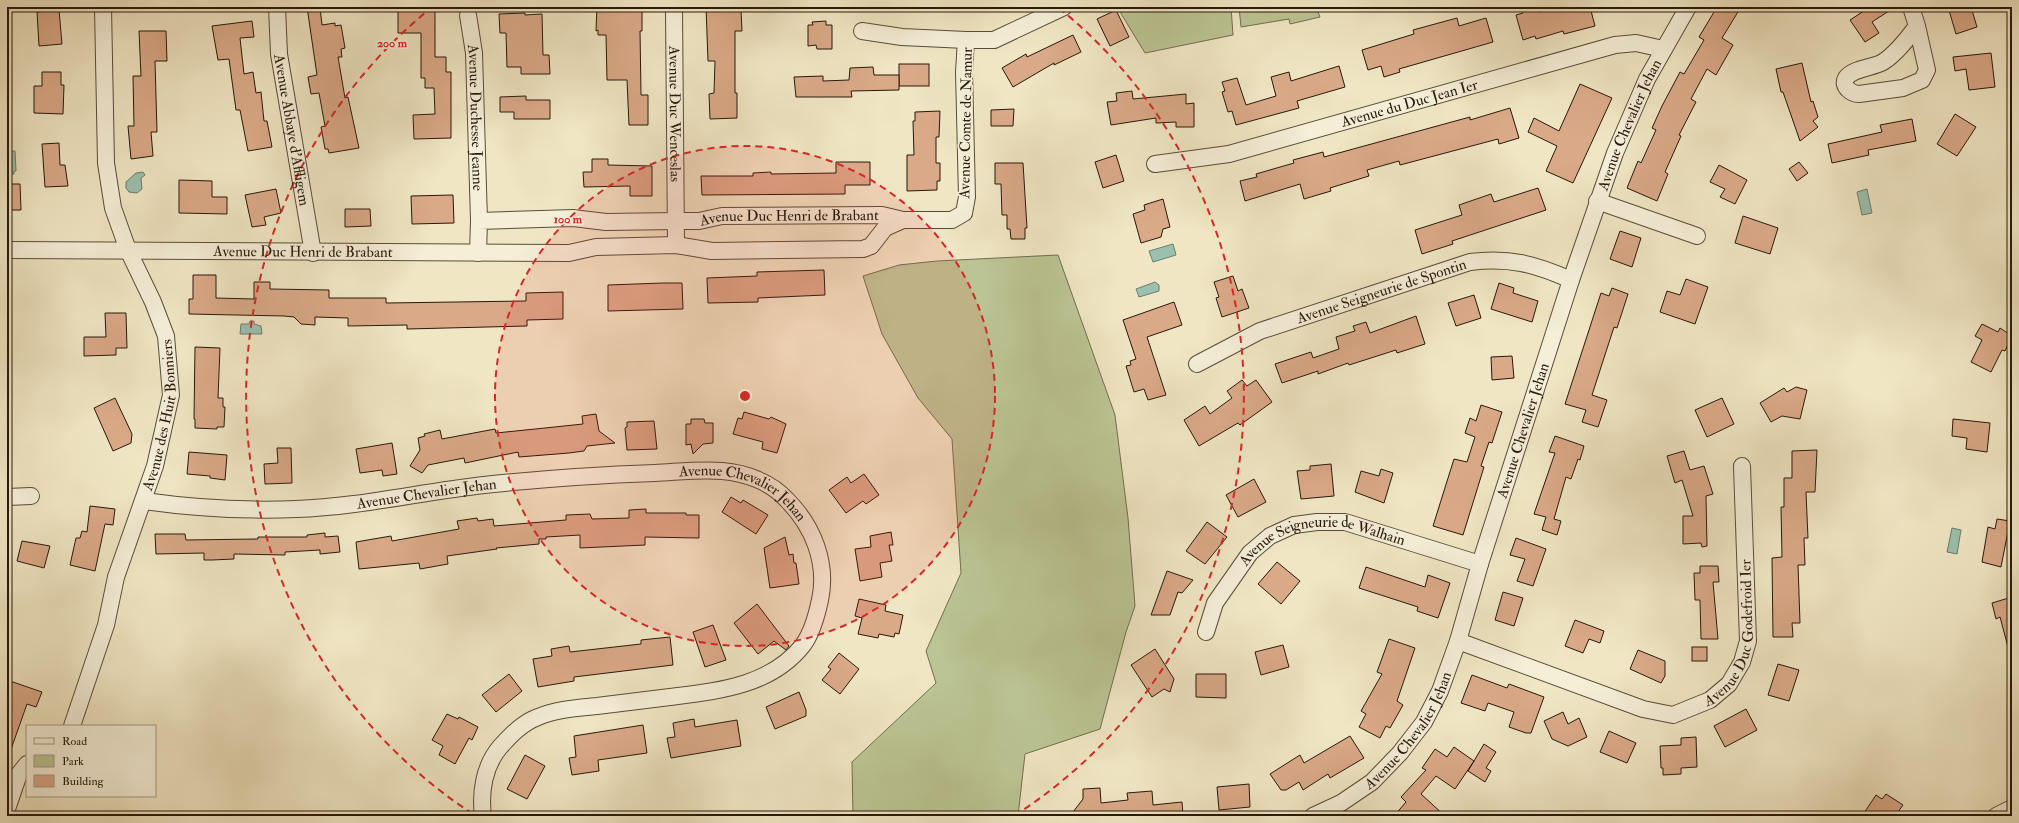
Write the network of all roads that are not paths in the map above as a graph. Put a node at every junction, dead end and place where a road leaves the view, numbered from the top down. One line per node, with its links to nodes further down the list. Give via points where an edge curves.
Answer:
1 (103, 7): 21 (street, Avenue des Huit Bonniers, via 106,163 113,208)
2 (277, 7): 22 (street, Avenue Abbaye d'Affligem, via 279,54)
3 (1064, 7): 10 (street, Avenue Comte de Namur, via 994,40)
4 (1688, 7): 11 (street, Avenue Chevalier Jehan)
5 (1911, 7): 8 (street)
6 (674, 8): 17 (street, Avenue Duc Wenceslas)
7 (468, 15): 16 (street, Avenue Duchesse Jeanne, via 474,53)
8 (1917, 26): 8 (street, via 1927,70 1922,80 1903,88 1859,94 1854,94 1846,88 1847,78 1883,62 1907,40)
9 (862, 31): 10 (street, via 902,37)
10 (966, 40): 14 (street, Avenue Comte de Namur, via 964,72 967,197)
11 (1663, 49): 12 (street, Avenue du Duc Jean Ier, via 1636,43 1616,45 1229,154); 13 (street, Avenue Chevalier Jehan, via 1631,113)
12 (1154, 164)
13 (1597, 201): 18 (street); 24 (street, Avenue Chevalier Jehan)
14 (964, 213): 15 (street, Avenue Duc Henri de Brabant, via 952,220)
15 (903, 220): 17 (street, Avenue Duc Henri de Brabant, via 882,215 722,216 699,221); 19 (street, Avenue Duc Henri de Brabant, via 885,228 871,246 863,250 712,251)
16 (479, 221): 17 (street, Avenue Duc Henri de Brabant, via 573,218 606,222); 23 (street)
17 (676, 221): 19 (street)
18 (1697, 236)
19 (676, 245): 23 (street, Avenue Duc Henri de Brabant, via 596,247 569,253)
20 (7, 250): 21 (street, Avenue Duc Henri de Brabant)
21 (128, 250): 22 (street, Avenue Duc Henri de Brabant); 29 (street, Avenue des Huit Bonniers, via 166,336 170,363 171,395 155,466)
22 (313, 253): 23 (street, Avenue Duc Henri de Brabant)
23 (478, 253)
24 (1571, 280): 25 (street, Avenue Seigneurie de Spontin, via 1511,260 1487,259 1470,262 1260,331); 30 (street, Avenue Chevalier Jehan)
25 (1197, 364)
26 (1742, 466): 32 (street, Avenue Duc Godefroid Ier, via 1748,641 1742,662 1729,684 1710,700 1673,714 1643,709)
27 (31, 496): 28 (street)
28 (7, 497)
29 (144, 501): 33 (street, Avenue des Huit Bonniers, via 116,577 106,625); 37 (street, Avenue Chevalier Jehan, via 188,507 296,509 382,501 482,486 621,474 722,471 747,476 770,485 782,494 799,511 813,536 821,562 823,587 816,615 804,643 783,664 762,677 738,686 561,710 536,717 513,732 495,753 485,774 481,802)
30 (1480, 564): 31 (street, Avenue Seigneurie de Walhain, via 1345,522 1294,525 1270,536 1250,553 1215,603); 32 (street, Avenue Chevalier Jehan)
31 (1206, 632)
32 (1458, 641): 38 (street, Avenue Chevalier Jehan, via 1440,691 1424,722 1400,754 1372,782 1341,803)
33 (72, 725)
34 (26, 765): 36 (street, via 19,774)
35 (2012, 808): 39 (street)
36 (7, 809)
37 (483, 816)
38 (1313, 816)
39 (1996, 816)

